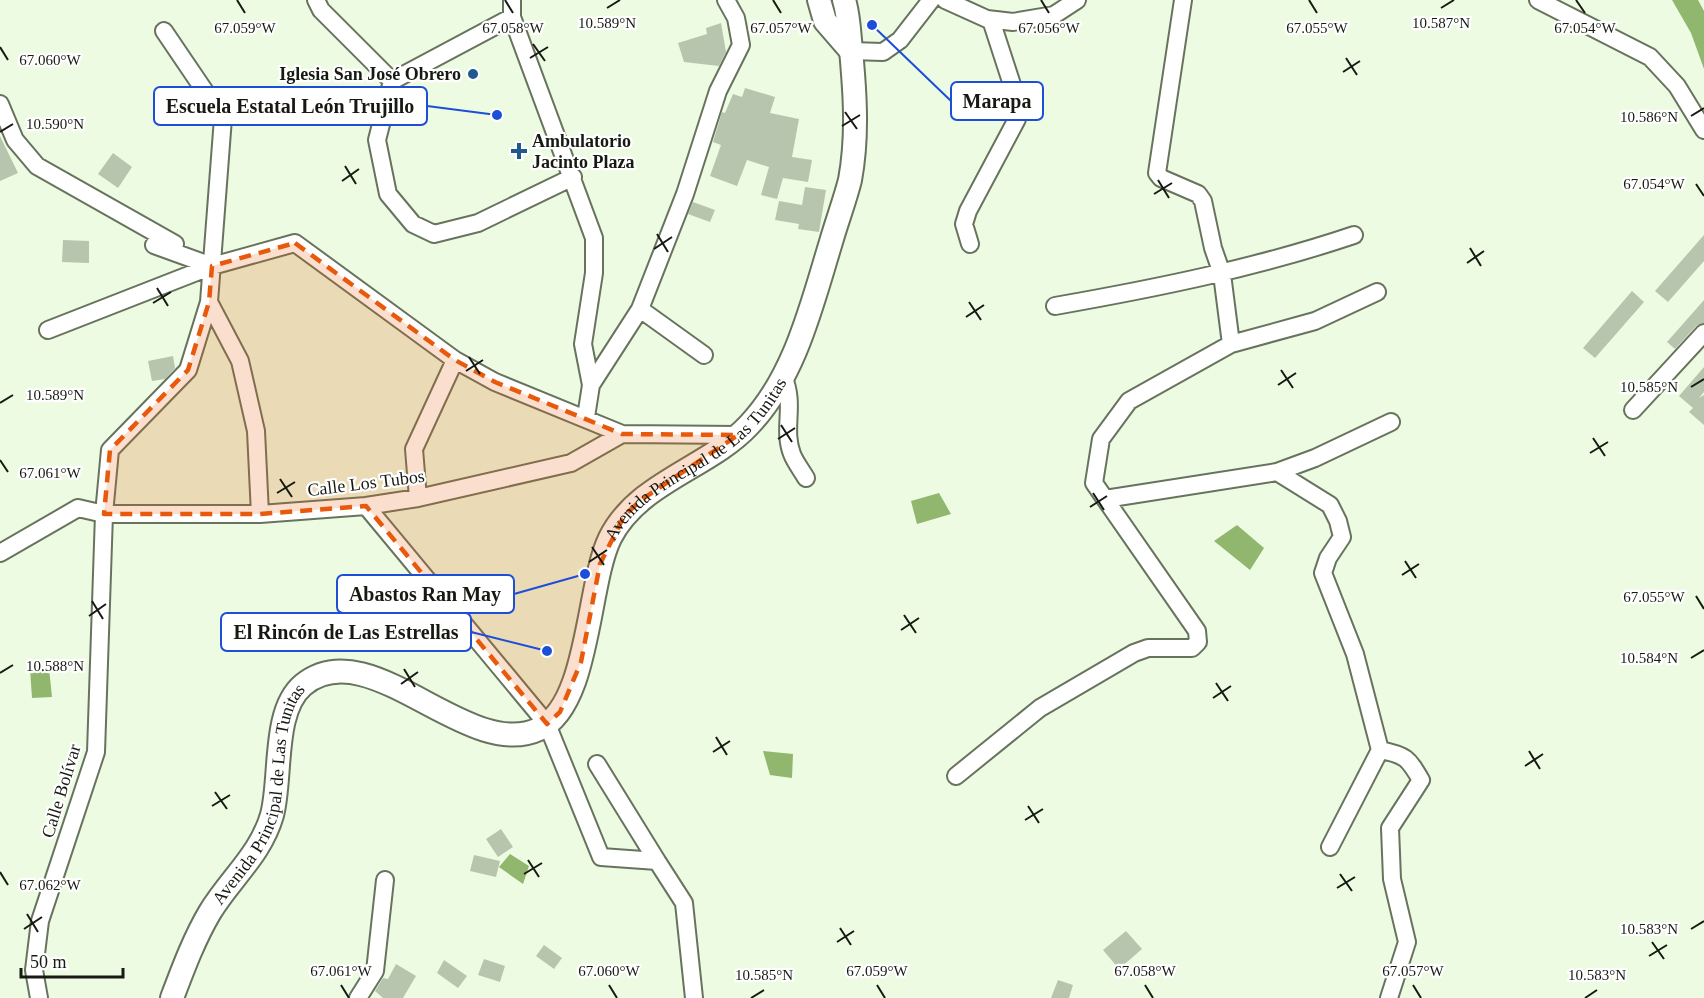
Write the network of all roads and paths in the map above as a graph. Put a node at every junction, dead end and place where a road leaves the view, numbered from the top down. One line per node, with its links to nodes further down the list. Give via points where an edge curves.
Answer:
1 (316, 0): 15 (street, via 321,10)
2 (512, 0): 11 (street)
3 (726, 0): 27 (street, via 736,18 741,45 718,91 685,194)
4 (819, 0): 14 (main road, via 825,21)
5 (844, 0): 14 (main road, Avenida Principal de Las Tunitas)
6 (931, 0): 14 (street, via 900,40 883,52)
7 (945, 0): 12 (street)
8 (1077, 0): 12 (street, via 1054,15 1013,22)
9 (1183, 0): 23 (street, via 1157,172 1161,178 1200,196)
10 (1538, 0): 17 (street, via 1650,57 1677,86)
11 (512, 17): 15 (street); 18 (street)
12 (991, 20): 20 (street, via 1016,98 1017,119 968,211 964,224)
13 (164, 31): 22 (street, Calle Bolívar, via 223,118)
14 (851, 51): 33 (main road, Avenida Principal de Las Tunitas, via 856,123 850,179 823,268)
15 (393, 81): 18 (street, via 377,140 388,194 413,224 434,234 478,223)
16 (0, 104): 22 (street, via 15,140 37,166)
17 (1704, 130)
18 (573, 177): 34 (street, via 594,238 594,273 584,344)
19 (1354, 235): 23 (street)
20 (970, 244)
21 (154, 245): 22 (street)
22 (212, 266): 25 (street, Calle Bolívar); 28 (street); 32 (street, via 295,243)
23 (1222, 274): 26 (street); 30 (street)
24 (1377, 292): 30 (street, via 1315,321)
25 (209, 302): 45 (street, Calle Bolívar, via 188,370 110,450); 46 (street, via 240,361 256,431)
26 (1055, 306)
27 (640, 309): 31 (street); 34 (street)
28 (48, 330)
29 (1704, 333): 35 (street)
30 (1231, 344): 43 (street, via 1129,401 1101,439 1094,483)
31 (704, 355)
32 (455, 360): 36 (street, via 495,382); 42 (street, via 414,449)
33 (783, 375): 39 (main road, Avenida Principal de Las Tunitas, via 769,401); 41 (street, via 790,390 788,423 792,453)
34 (591, 385): 36 (street)
35 (1633, 410)
36 (586, 417): 38 (street)
37 (1391, 422): 40 (street)
38 (622, 434): 39 (street); 42 (street, Calle Los Tubos, via 571,463)
39 (738, 435): 48 (main road, Avenida Principal de Las Tunitas, via 641,500 610,537 600,564 581,662 560,712)
40 (1277, 472): 43 (street); 49 (street, via 1330,505 1338,521 1342,537 1323,573 1356,654)
41 (807, 478)
42 (418, 498): 44 (street, Calle Los Tubos)
43 (1105, 499): 51 (street, via 1192,622 1198,642 1192,648 1148,648 1134,653 1040,708)
44 (366, 506): 46 (street, Calle Los Tubos); 48 (street)
45 (104, 514): 46 (street, Calle Los Tubos); 47 (street, Calle Los Tubos, via 78,508); 55 (street, Calle Bolívar, via 96,752 40,921 34,970)
46 (260, 514)
47 (0, 553)
48 (547, 724): 53 (street, via 601,857); 56 (main road, Avenida Principal de Las Tunitas, via 517,735 490,731 360,673 326,672 306,682 292,695 287,710 275,801 261,842 210,911)
49 (1380, 750): 52 (street); 59 (street, via 1402,754 1421,780 1390,828 1392,879 1407,942)
50 (597, 764): 53 (street)
51 (956, 776)
52 (1330, 847)
53 (657, 861): 58 (street, via 684,903)
54 (385, 880): 57 (street, via 375,971)
55 (39, 998)
56 (172, 998)
57 (358, 998)
58 (694, 998)
59 (1389, 998)

